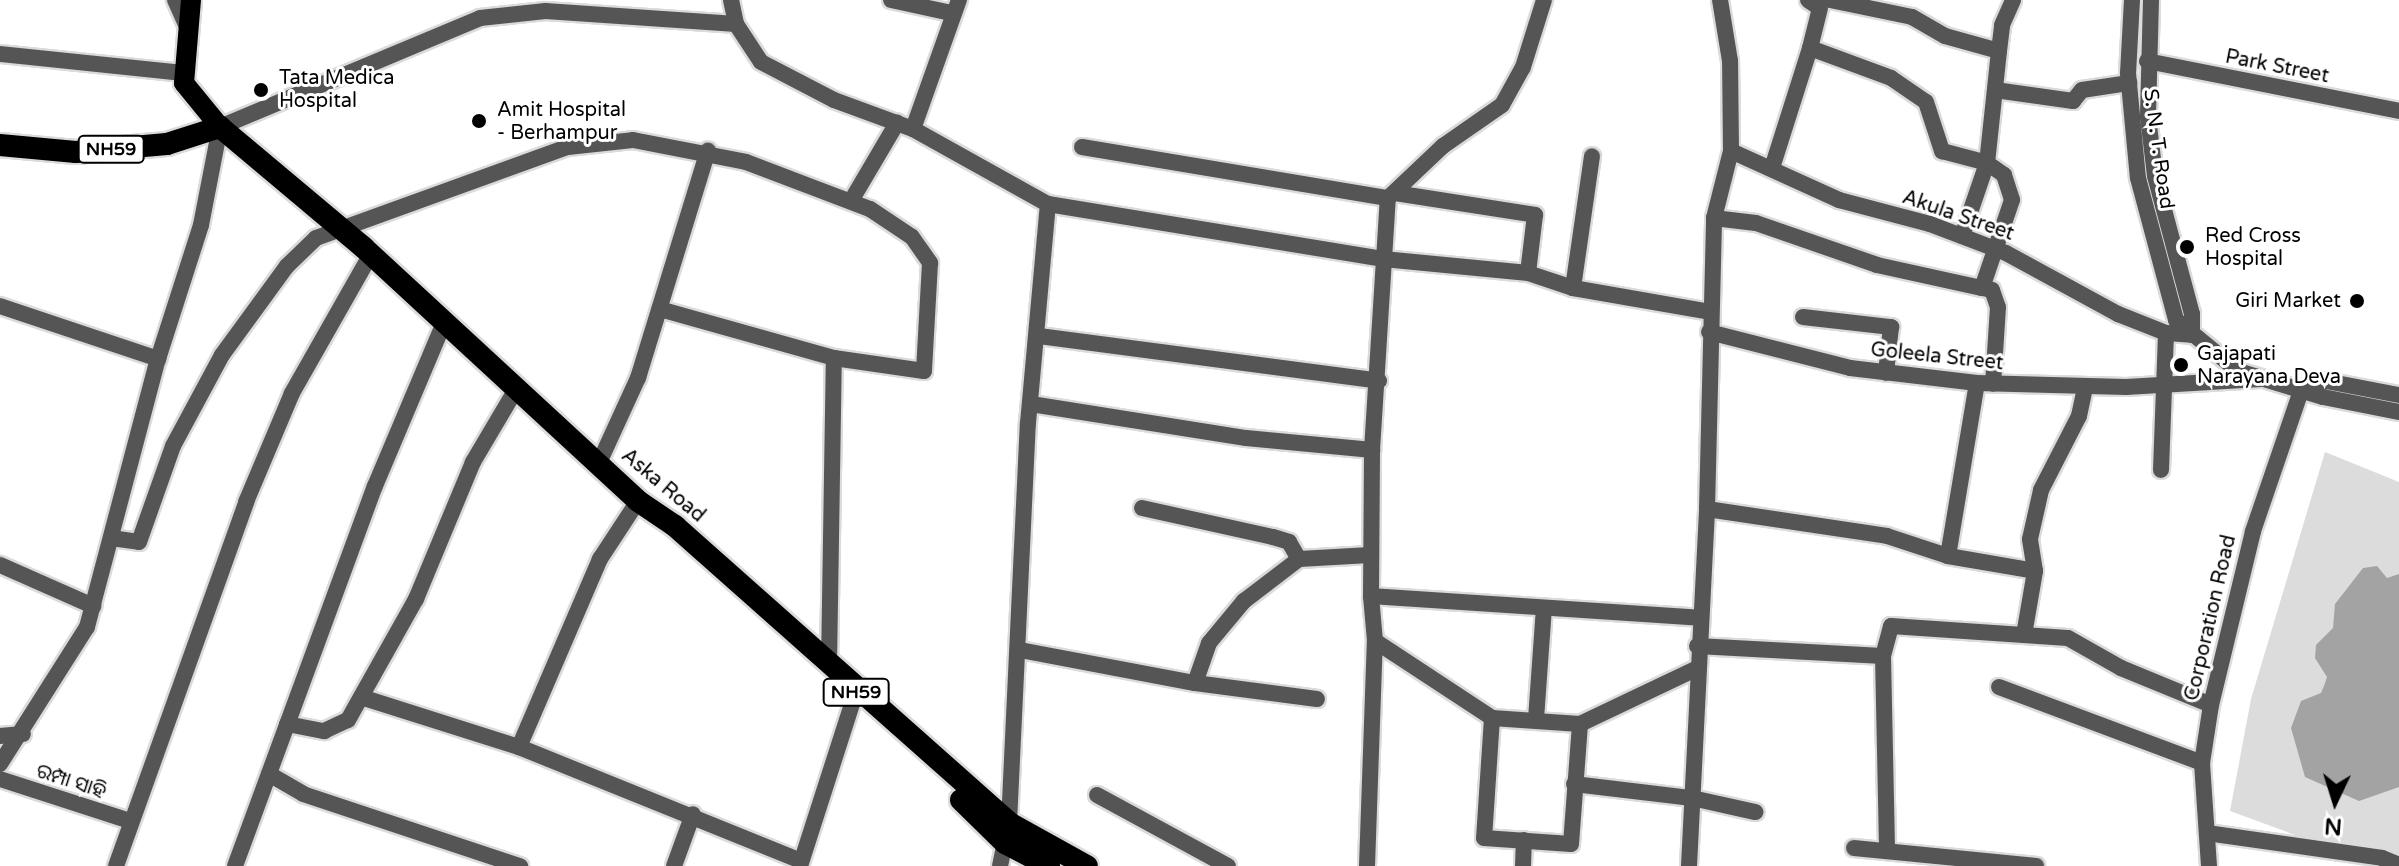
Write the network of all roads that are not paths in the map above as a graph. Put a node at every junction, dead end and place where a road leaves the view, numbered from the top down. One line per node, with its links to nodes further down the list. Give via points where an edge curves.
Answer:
1 (175, 0): 14 (street)
2 (191, 0): 14 (main road)
3 (731, 0): 13 (street)
4 (891, 0): 12 (street)
5 (1544, 0): 32 (street, via 1523,67 1502,105 1443,146)
6 (1720, 0): 28 (street, via 1730,61)
7 (1808, 0): 15 (street, via 1820,8)
8 (1830, 0): 16 (street, via 1912,17 1945,36)
9 (2013, 0): 16 (street)
10 (2132, 0): 20 (street, S. N. T. Road)
11 (2151, 0): 18 (street, S. N. T. Road)
12 (955, 6): 23 (street)
13 (736, 24): 23 (street, via 761,62 834,100); 24 (street, via 546,11 480,18)
14 (186, 25): 19 (main road)
15 (1810, 48): 30 (street, via 1891,78 1926,102 1942,151); 31 (street)
16 (1999, 51): 21 (street)
17 (0, 54): 19 (street)
18 (2147, 61): 22 (street, Park Street); 51 (street, S. N. T. Road, via 2155,176 2192,314)
19 (185, 73): 24 (main road, via 184,83)
20 (2129, 83): 21 (street, via 2082,90 2073,101); 51 (street, S. N. T. Road, via 2138,178 2164,291 2176,320)
21 (1995, 90): 30 (street)
22 (2399, 111)
23 (905, 126): 33 (street); 34 (street)
24 (220, 127): 25 (highway, NH59, via 167,144 76,152); 36 (highway, Aska Road / NH59); 54 (street, via 201,225)
25 (0, 145)
26 (1082, 147): 32 (street)
27 (708, 151): 33 (street); 36 (street, via 633,140 568,147); 45 (street)
28 (1731, 151): 31 (street, Akula Street); 35 (street)
29 (1592, 156): 42 (street)
30 (1987, 163): 37 (street); 38 (street, via 2004,175 2012,200)
31 (1772, 168): 37 (street, Akula Street, via 1839,200)
32 (1392, 195): 40 (street); 41 (street, via 1535,215)
33 (851, 201): 53 (street, via 912,237 930,263 924,371)
34 (1048, 204): 40 (street); 52 (street)
35 (1714, 218): 43 (street, via 1756,223 1877,265); 46 (street)
36 (341, 228): 39 (highway, Aska Road / NH59); 72 (street, via 316,238 287,266 222,355 173,446 139,542)
37 (1962, 236): 38 (street, Akula Street)
38 (1994, 249): 43 (street); 50 (street, Akula Street)
39 (371, 254): 48 (highway, Aska Road / NH59); 111 (street, via 275,434)
40 (1383, 259): 41 (street); 57 (street)
41 (1528, 273): 42 (street)
42 (1573, 288): 46 (street)
43 (1982, 288): 59 (street, via 1992,290 1998,307)
44 (0, 306): 54 (street)
45 (660, 309): 53 (street); 67 (street, via 638,378)
46 (1710, 312): 49 (street)
47 (1803, 317): 55 (street, via 1891,327)
48 (445, 320): 60 (highway, Aska Road / NH59); 97 (street, via 375,486)
49 (1709, 332): 55 (street, Goleela Street); 71 (street)
50 (2166, 333): 51 (street); 58 (street)
51 (2192, 335): 56 (street, via 2238,371)
52 (1039, 336): 57 (street); 64 (street)
53 (834, 358): 87 (street)
54 (158, 359): 72 (street)
55 (1886, 373): 59 (street, Goleela Street)
56 (2263, 379): 58 (street, Goleela Street); 62 (street)
57 (1379, 381): 66 (street)
58 (2165, 383): 61 (street, Goleela Street); 68 (street)
59 (1985, 384): 61 (street, Goleela Street); 74 (street)
60 (518, 386): 67 (highway, Aska Road / NH59); 91 (street, via 473,462 416,599)
61 (2085, 387): 77 (street, via 2079,416 2041,490 2030,539)
62 (2302, 388): 63 (street, via 2326,381); 65 (street); 94 (street, Corporation Road, via 2253,531)
63 (2399, 395)
64 (1031, 404): 66 (street, via 1246,438); 85 (street)
65 (2399, 412)
66 (1372, 450): 73 (street)
67 (599, 463): 69 (highway, Aska Road / NH59)
68 (2161, 470)
69 (638, 501): 87 (highway, Aska Road / NH59, via 675,526); 93 (highway, NH59, via 676,544); 101 (street, via 600,559)
70 (1142, 508): 75 (street, via 1289,542)
71 (1707, 509): 74 (street, via 1874,533); 81 (street)
72 (111, 538): 79 (street)
73 (1370, 555): 75 (street); 78 (street)
74 (1948, 556): 77 (street)
75 (1299, 559): 89 (street, via 1244,601 1209,643)
76 (0, 565): 79 (street)
77 (2035, 571): 82 (street)
78 (1371, 596): 80 (street); 83 (street)
79 (93, 606): 99 (street, via 87,627)
80 (1544, 608): 81 (street); 96 (street)
81 (1699, 618): 84 (street)
82 (2024, 635): 86 (street, via 1891,626); 94 (street, via 2068,638 2121,668)
83 (1375, 641): 95 (street); 127 (street)
84 (1697, 646): 86 (street); 88 (street)
85 (1020, 650): 89 (street); 112 (street)
86 (1883, 656): 116 (street)
87 (829, 666): 112 (highway, Aska Road / NH59)
88 (1696, 669): 98 (street); 108 (street)
89 (1195, 683): 92 (street)
90 (1999, 687): 102 (street)
91 (361, 697): 97 (street, via 339,727 324,731); 101 (street)
92 (1317, 699)
93 (852, 704): 112 (highway, NH59); 117 (street)
94 (2211, 705): 102 (street, Corporation Road)
95 (1492, 718): 96 (street); 114 (street, via 1484,838)
96 (1536, 719): 98 (street)
97 (287, 724): 104 (street)
98 (1580, 724): 106 (street)
99 (23, 734): 100 (street); 103 (street)
100 (0, 736)
101 (519, 747): 110 (street)
102 (2202, 763): 113 (street, Corporation Road)
103 (0, 764)
104 (269, 774): 120 (street); 121 (street, via 303,794)
105 (0, 779): 111 (street, ରମ୍ପା ସାହି)
106 (1574, 784): 108 (street); 114 (street, via 1571,844)
107 (1097, 795): 126 (street)
108 (1692, 798): 109 (street); 129 (street)
109 (1755, 812)
110 (693, 814): 117 (street); 122 (street)
111 (130, 821): 118 (street)
112 (1007, 833): 123 (street); 124 (highway, NH59); 125 (highway, Aska Road / NH59)
113 (2207, 833): 119 (street, via 2382,858); 131 (street, Corporation Road)
114 (1524, 840): 128 (street)
115 (1854, 848): 116 (street)
116 (1887, 851): 130 (street)
117 (801, 864)
118 (118, 865)
119 (2399, 865)
120 (235, 866)
121 (520, 866)
122 (674, 866)
123 (1000, 866)
124 (1049, 866)
125 (1087, 866)
126 (1228, 866)
127 (1367, 866)
128 (1523, 866)
129 (1689, 866)
130 (2036, 866)
131 (2209, 866)

